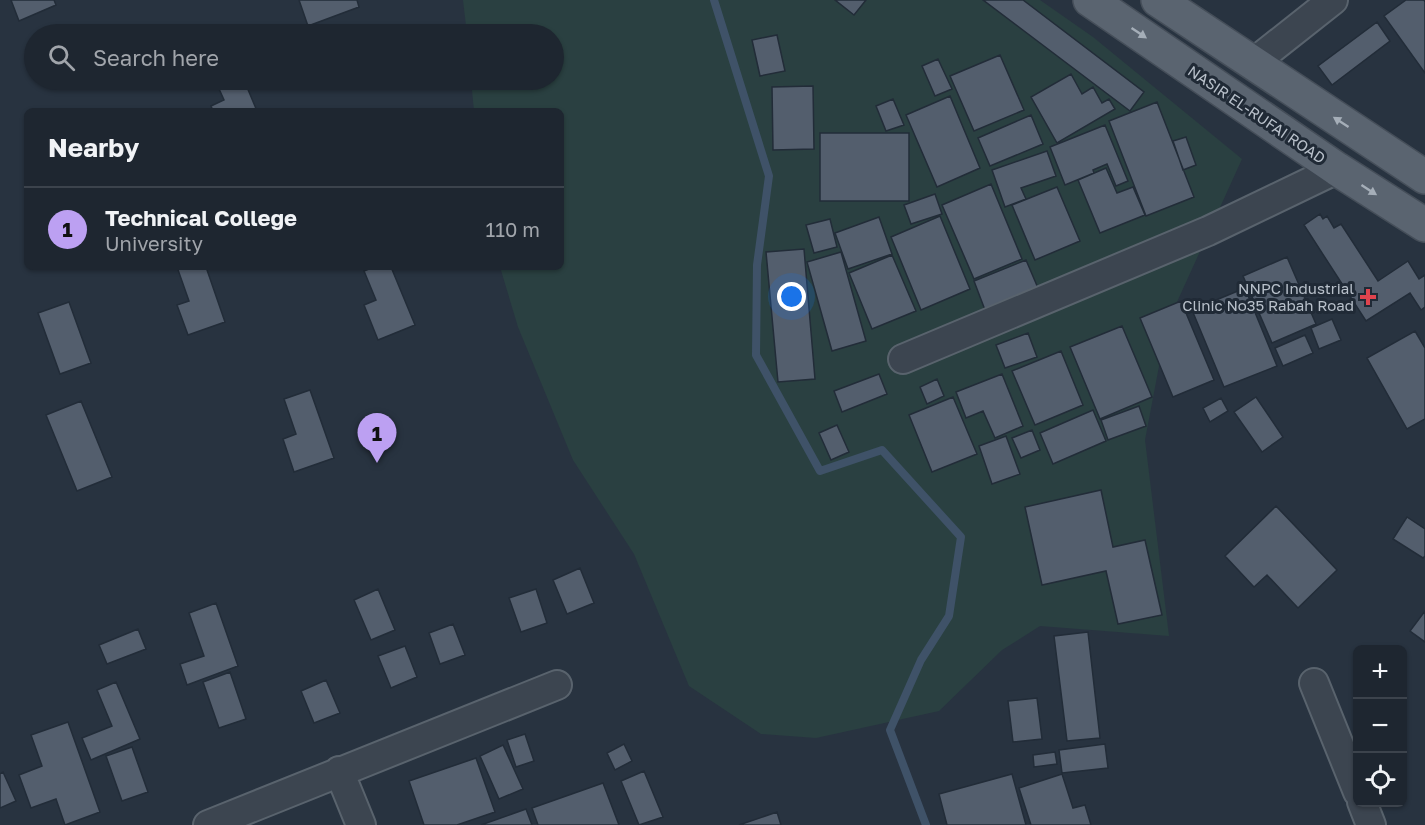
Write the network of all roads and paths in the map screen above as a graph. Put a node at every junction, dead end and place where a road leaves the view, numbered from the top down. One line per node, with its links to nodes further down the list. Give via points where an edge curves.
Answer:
1 (1090, 0): 5 (main road, NASIR EL-RUFAI ROAD, one-way to 5)
2 (1158, 0): 4 (main road)
3 (1333, 0): 4 (street)
4 (1252, 64): 6 (main road, one-way to 4)
5 (1337, 170): 7 (main road, NASIR EL-RUFAI ROAD, one-way to 7); 8 (street, via 1208,231)
6 (1425, 177)
7 (1425, 225)
8 (903, 359)
9 (1314, 683): 12 (street)
10 (557, 685): 11 (street)
11 (339, 771): 14 (street); 15 (street)
12 (1353, 780)
13 (1364, 807): 16 (street)
14 (208, 825)
15 (361, 825)
16 (1371, 825)

